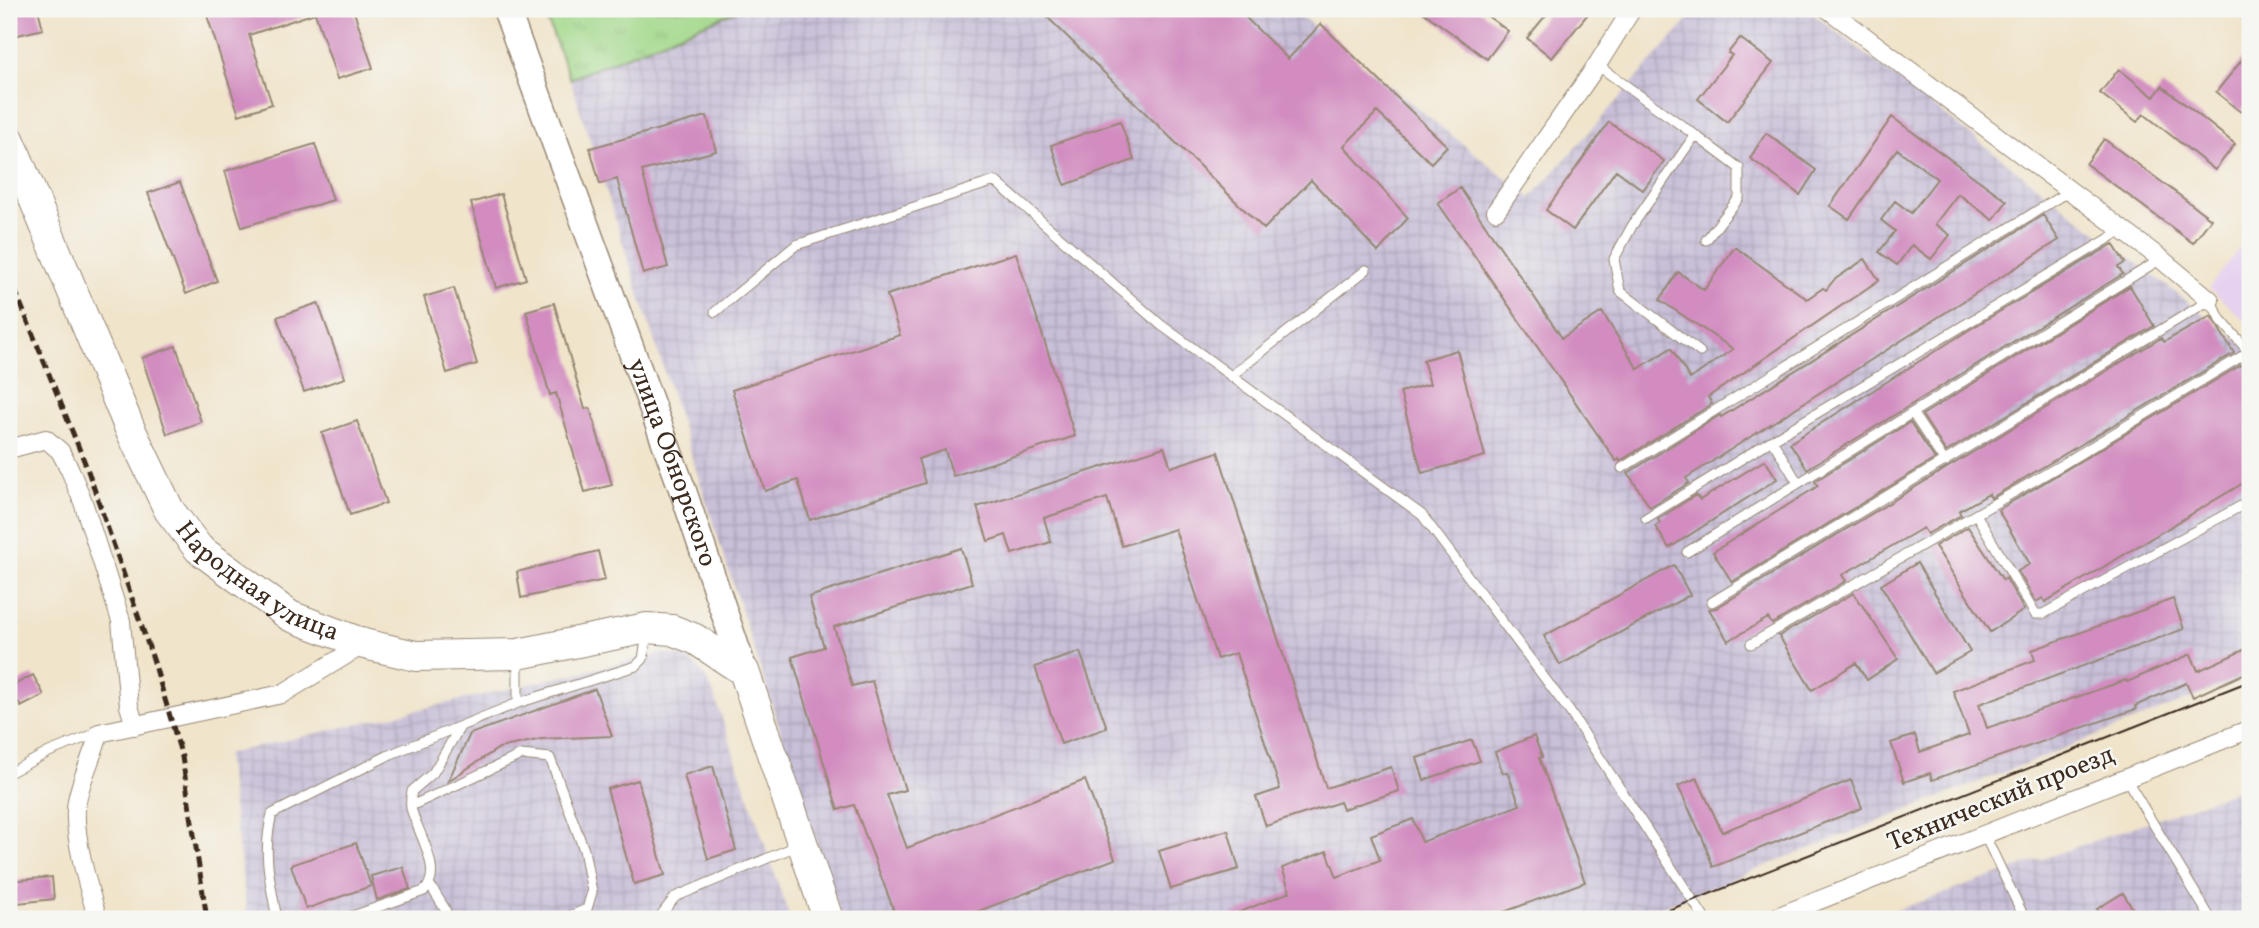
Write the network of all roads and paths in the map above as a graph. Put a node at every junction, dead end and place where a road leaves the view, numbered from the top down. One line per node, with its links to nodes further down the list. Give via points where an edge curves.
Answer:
1 (506, 9): 33 (main road, улица Обнорского)
2 (1632, 9): 4 (street)
3 (1828, 9): 7 (street)
4 (1597, 65): 5 (lane); 8 (street)
5 (1695, 135): 10 (lane, via 1739,168 1739,198); 15 (lane, via 1614,259 1620,291)
6 (9, 139): 30 (main road, Народная улица, via 130,429 169,510 199,549 290,616)
7 (2068, 191): 9 (street); 22 (lane)
8 (1496, 211)
9 (2123, 230): 11 (street); 19 (lane)
10 (1706, 240)
11 (2161, 259): 13 (street); 18 (lane)
12 (1366, 270): 17 (lane)
13 (2210, 300): 16 (lane); 21 (lane)
14 (715, 312): 17 (lane, via 796,245 995,181 1161,325)
15 (1700, 352)
16 (2250, 352): 25 (lane)
17 (1231, 376): 52 (lane, via 1422,515 1570,712)
18 (1913, 414): 21 (lane); 23 (lane)
19 (1772, 440): 23 (lane); 26 (lane)
20 (9, 449): 35 (street, via 46,439 70,470 121,621)
21 (1945, 462): 28 (lane)
22 (1622, 468)
23 (1798, 483): 27 (lane)
24 (2250, 501): 25 (lane, via 2043,614 2035,614)
25 (1976, 514): 31 (lane)
26 (1646, 518)
27 (1687, 552)
28 (1712, 602)
29 (647, 628): 32 (main road, Народная улица); 33 (main road, Народная улица, via 695,639); 34 (lane, via 643,659 636,666)
30 (364, 644): 32 (main road, Народная улица, via 416,656); 35 (street, via 282,694)
31 (1751, 644)
32 (518, 654): 34 (lane)
33 (744, 671): 43 (main road, улица Обнорского)
34 (518, 703): 36 (lane)
35 (135, 726): 38 (street)
36 (460, 727): 41 (lane, via 433,773 412,791); 46 (lane, via 391,754 272,814 266,836 267,862)
37 (2250, 729): 40 (street, Технический проезд)
38 (99, 733): 39 (lane); 45 (street, via 76,802 76,824)
39 (9, 773)
40 (2125, 777): 42 (street, Технический проезд); 55 (lane)
41 (411, 806): 44 (lane, via 433,876); 49 (lane, via 521,755 550,758 584,850 592,892 587,909)
42 (1983, 834): 53 (street, Технический проезд); 54 (lane)
43 (802, 843): 50 (lane, via 675,897); 51 (main road, улица Обнорского)
44 (430, 886): 47 (lane); 48 (lane)
45 (98, 919)
46 (277, 919)
47 (344, 919)
48 (447, 919)
49 (564, 919)
50 (658, 919)
51 (828, 919)
52 (1705, 919)
53 (1772, 919)
54 (2025, 919)
55 (2211, 919)

